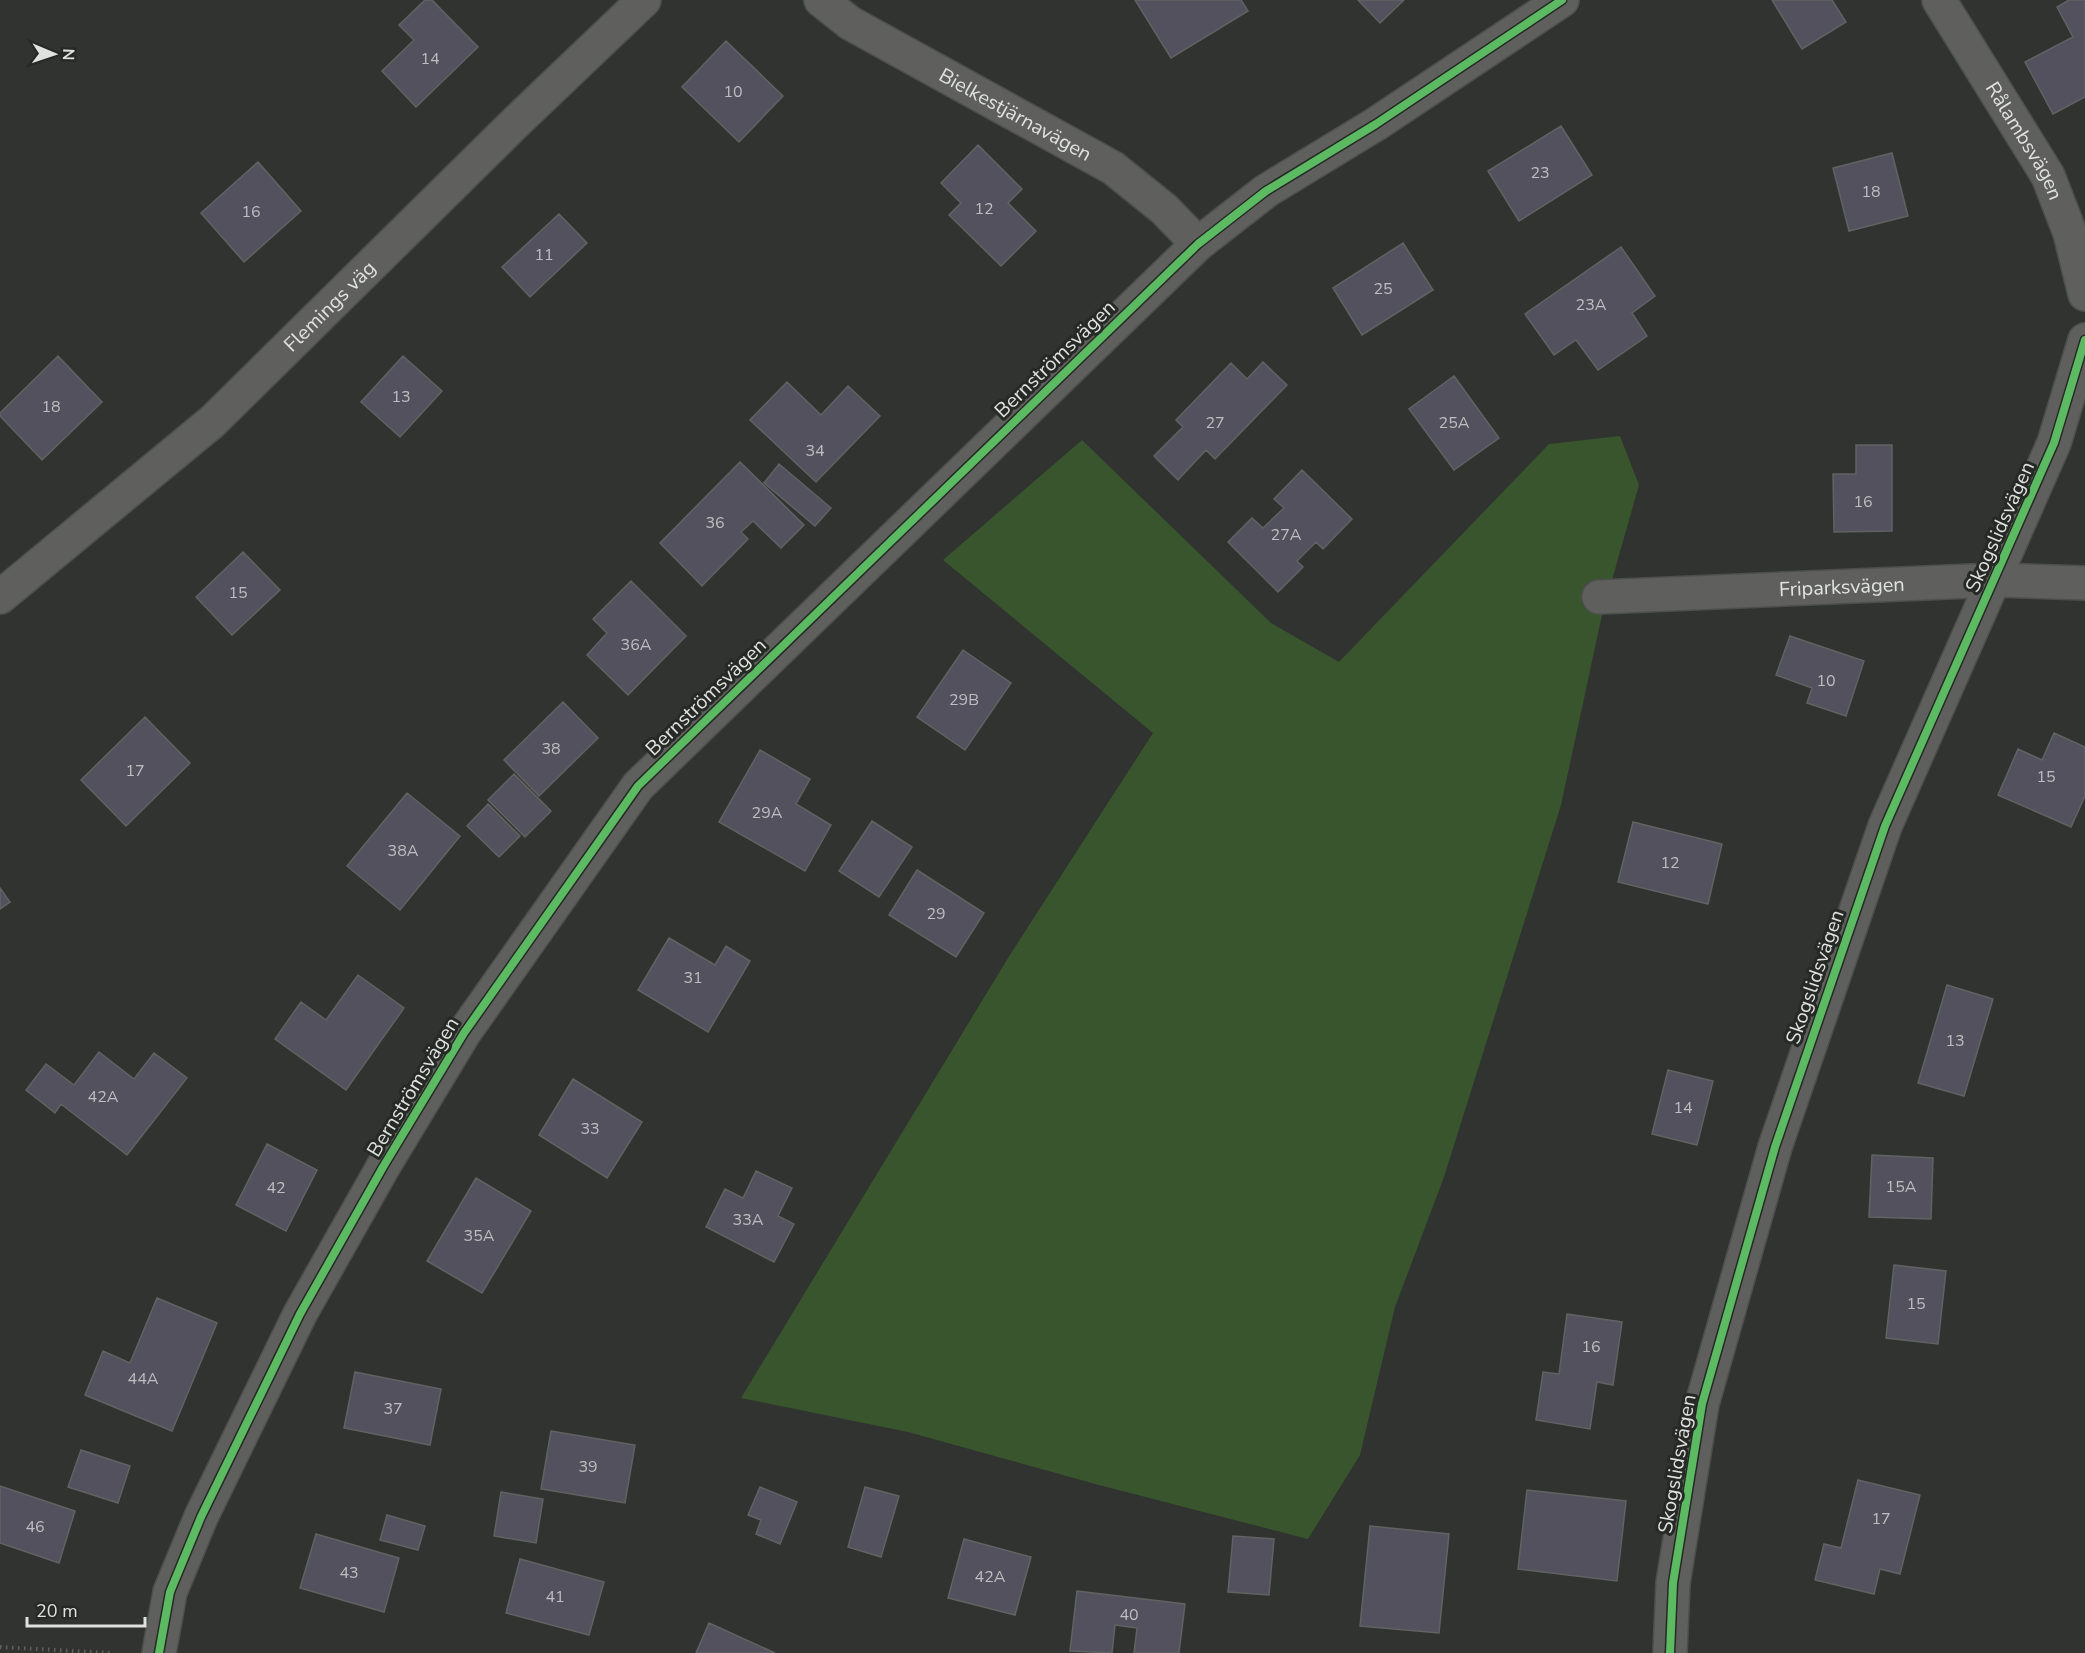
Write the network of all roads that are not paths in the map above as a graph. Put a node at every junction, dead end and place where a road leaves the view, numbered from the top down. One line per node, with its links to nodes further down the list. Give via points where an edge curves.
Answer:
1 (644, 0): 9 (street, Flemings väg, via 213,421)
2 (821, 0): 5 (street, Bielkestjärnavägen, via 850,22 1113,168 1164,209)
3 (1562, 0): 5 (street, Bernströmsvägen, via 1376,124 1266,191)
4 (1939, 0): 6 (street, Rålambsvägen, via 2048,176 2070,233)
5 (1198, 244): 12 (street, Bernströmsvägen, via 638,786 464,1033 300,1314 201,1517 170,1592)
6 (2085, 294)
7 (2085, 340): 8 (street, Skogslidsvägen, via 2054,443)
8 (1995, 580): 10 (street, Friparksvägen); 11 (street, Friparksvägen); 13 (street, Skogslidsvägen, via 1885,826 1775,1147 1702,1404 1673,1583)
9 (5, 582)
10 (2085, 583)
11 (1599, 597)
12 (159, 1653)
13 (1670, 1653)

